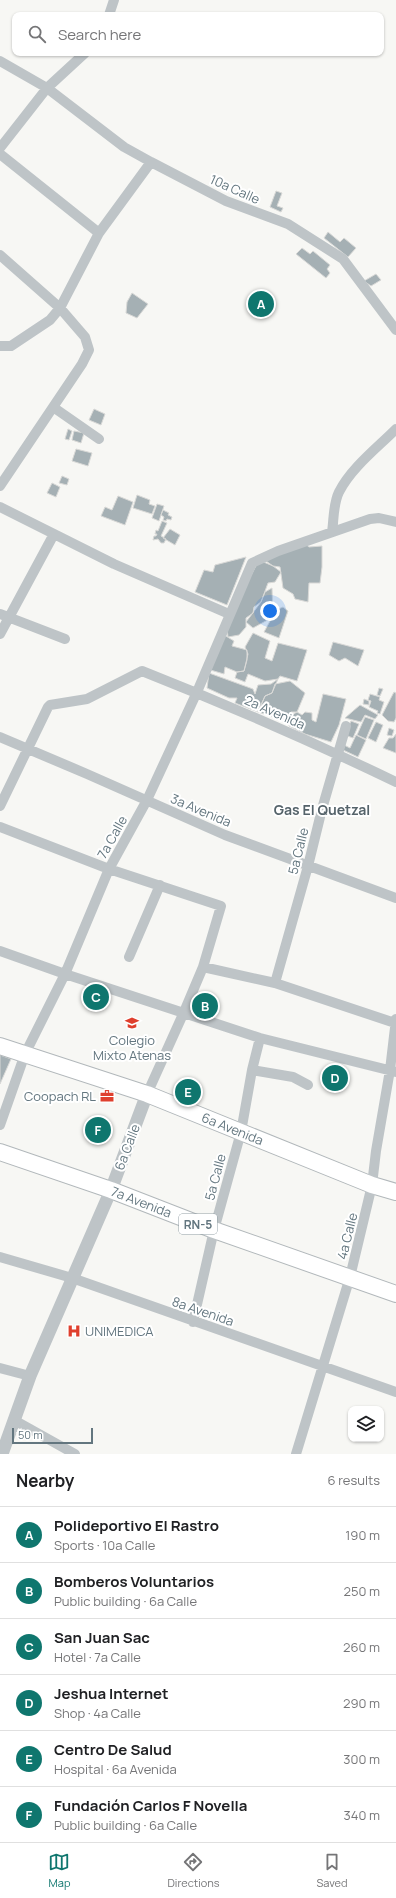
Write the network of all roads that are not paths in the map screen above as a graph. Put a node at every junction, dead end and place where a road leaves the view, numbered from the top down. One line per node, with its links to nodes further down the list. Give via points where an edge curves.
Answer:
1 (114, 0): 2 (street)
2 (110, 12)
3 (82, 56): 5 (street)
4 (0, 61): 5 (street, 10a Calle)
5 (47, 88): 6 (street); 8 (street, 10a Calle, via 124,147)
6 (0, 148)
7 (0, 154): 9 (street)
8 (150, 162): 9 (street); 12 (street, 10a Calle, via 226,201 288,224 344,259)
9 (99, 233): 11 (street)
10 (0, 255): 11 (street)
11 (60, 308): 13 (street, via 50,320 11,346); 14 (street, via 86,337 89,350)
12 (396, 330)
13 (0, 346)
14 (53, 407): 16 (street); 17 (street)
15 (396, 430): 20 (street, via 352,473 342,487 336,502)
16 (99, 439)
17 (0, 486)
18 (0, 507): 21 (street)
19 (396, 522): 20 (street, via 379,518 370,519)
20 (332, 532): 22 (street, 7a Calle, via 252,563)
21 (54, 534): 22 (street, via 114,564); 23 (street)
22 (229, 614): 26 (street, 7a Calle)
23 (4, 615): 24 (street); 25 (street)
24 (0, 634)
25 (65, 639)
26 (197, 692): 29 (street, 2a Avenida, via 142,671 87,699 50,705); 30 (street, 2a Avenida); 32 (street, 7a Calle)
27 (346, 726): 30 (street, 5a Calle)
28 (0, 737): 29 (street, 3a Avenida)
29 (28, 749): 32 (street, 3a Avenida); 33 (street)
30 (337, 754): 31 (street, 2a Avenida); 35 (street, 5a Calle)
31 (396, 782)
32 (147, 800): 35 (street, 3a Avenida, via 225,835); 36 (street, 7a Calle)
33 (0, 806)
34 (0, 827): 36 (street)
35 (308, 866): 38 (street, 3a Avenida); 43 (street, 5a Calle)
36 (109, 869): 37 (street); 42 (street, 7a Calle)
37 (160, 885): 40 (street); 41 (street, 6a Calle, via 221,906)
38 (396, 898)
39 (0, 951): 42 (street)
40 (129, 957)
41 (202, 967): 43 (street); 44 (street, 6a Calle)
42 (65, 974): 44 (street); 48 (street, 7a Calle)
43 (275, 983): 45 (street)
44 (184, 1012): 46 (street); 52 (street, 6a Calle)
45 (396, 1021): 50 (street, 4a Calle)
46 (260, 1038): 49 (street, 5a Calle); 50 (street)
47 (0, 1046): 48 (main road, 6a Avenida)
48 (24, 1054): 52 (main road, 6a Avenida); 53 (street, 7a Calle)
49 (252, 1070): 51 (street, via 293,1077); 54 (street, 5a Calle)
50 (393, 1071): 56 (street, 4a Calle, via 376,1150)
51 (308, 1085)
52 (146, 1094): 54 (main road, 6a Avenida); 57 (street, 6a Calle)
53 (0, 1125)
54 (241, 1132): 56 (main road, 6a Avenida); 59 (street, 5a Calle)
55 (0, 1152): 57 (main road, 7a Avenida / RN-5)
56 (372, 1186): 58 (main road, 6a Avenida); 61 (street, 4a Calle)
57 (110, 1190): 59 (main road, 7a Avenida / RN-5); 62 (street, 6a Calle)
58 (396, 1192)
59 (214, 1230): 61 (main road, 7a Avenida / RN-5); 64 (street, 5a Calle)
60 (0, 1257): 62 (street, 8a Avenida)
61 (350, 1277): 63 (main road, 7a Avenida / RN-5); 65 (street, 4a Calle)
62 (72, 1278): 64 (street, 8a Avenida); 67 (street, 6a Calle)
63 (396, 1294)
64 (192, 1322): 65 (street, 8a Avenida)
65 (322, 1366): 68 (street, 8a Avenida); 72 (street, 4a Calle)
66 (0, 1368): 67 (street)
67 (30, 1376): 69 (street, 6a Calle)
68 (396, 1392)
69 (14, 1420): 70 (street, 6a Calle); 71 (street)
70 (2, 1454)
71 (75, 1454)
72 (296, 1454)

